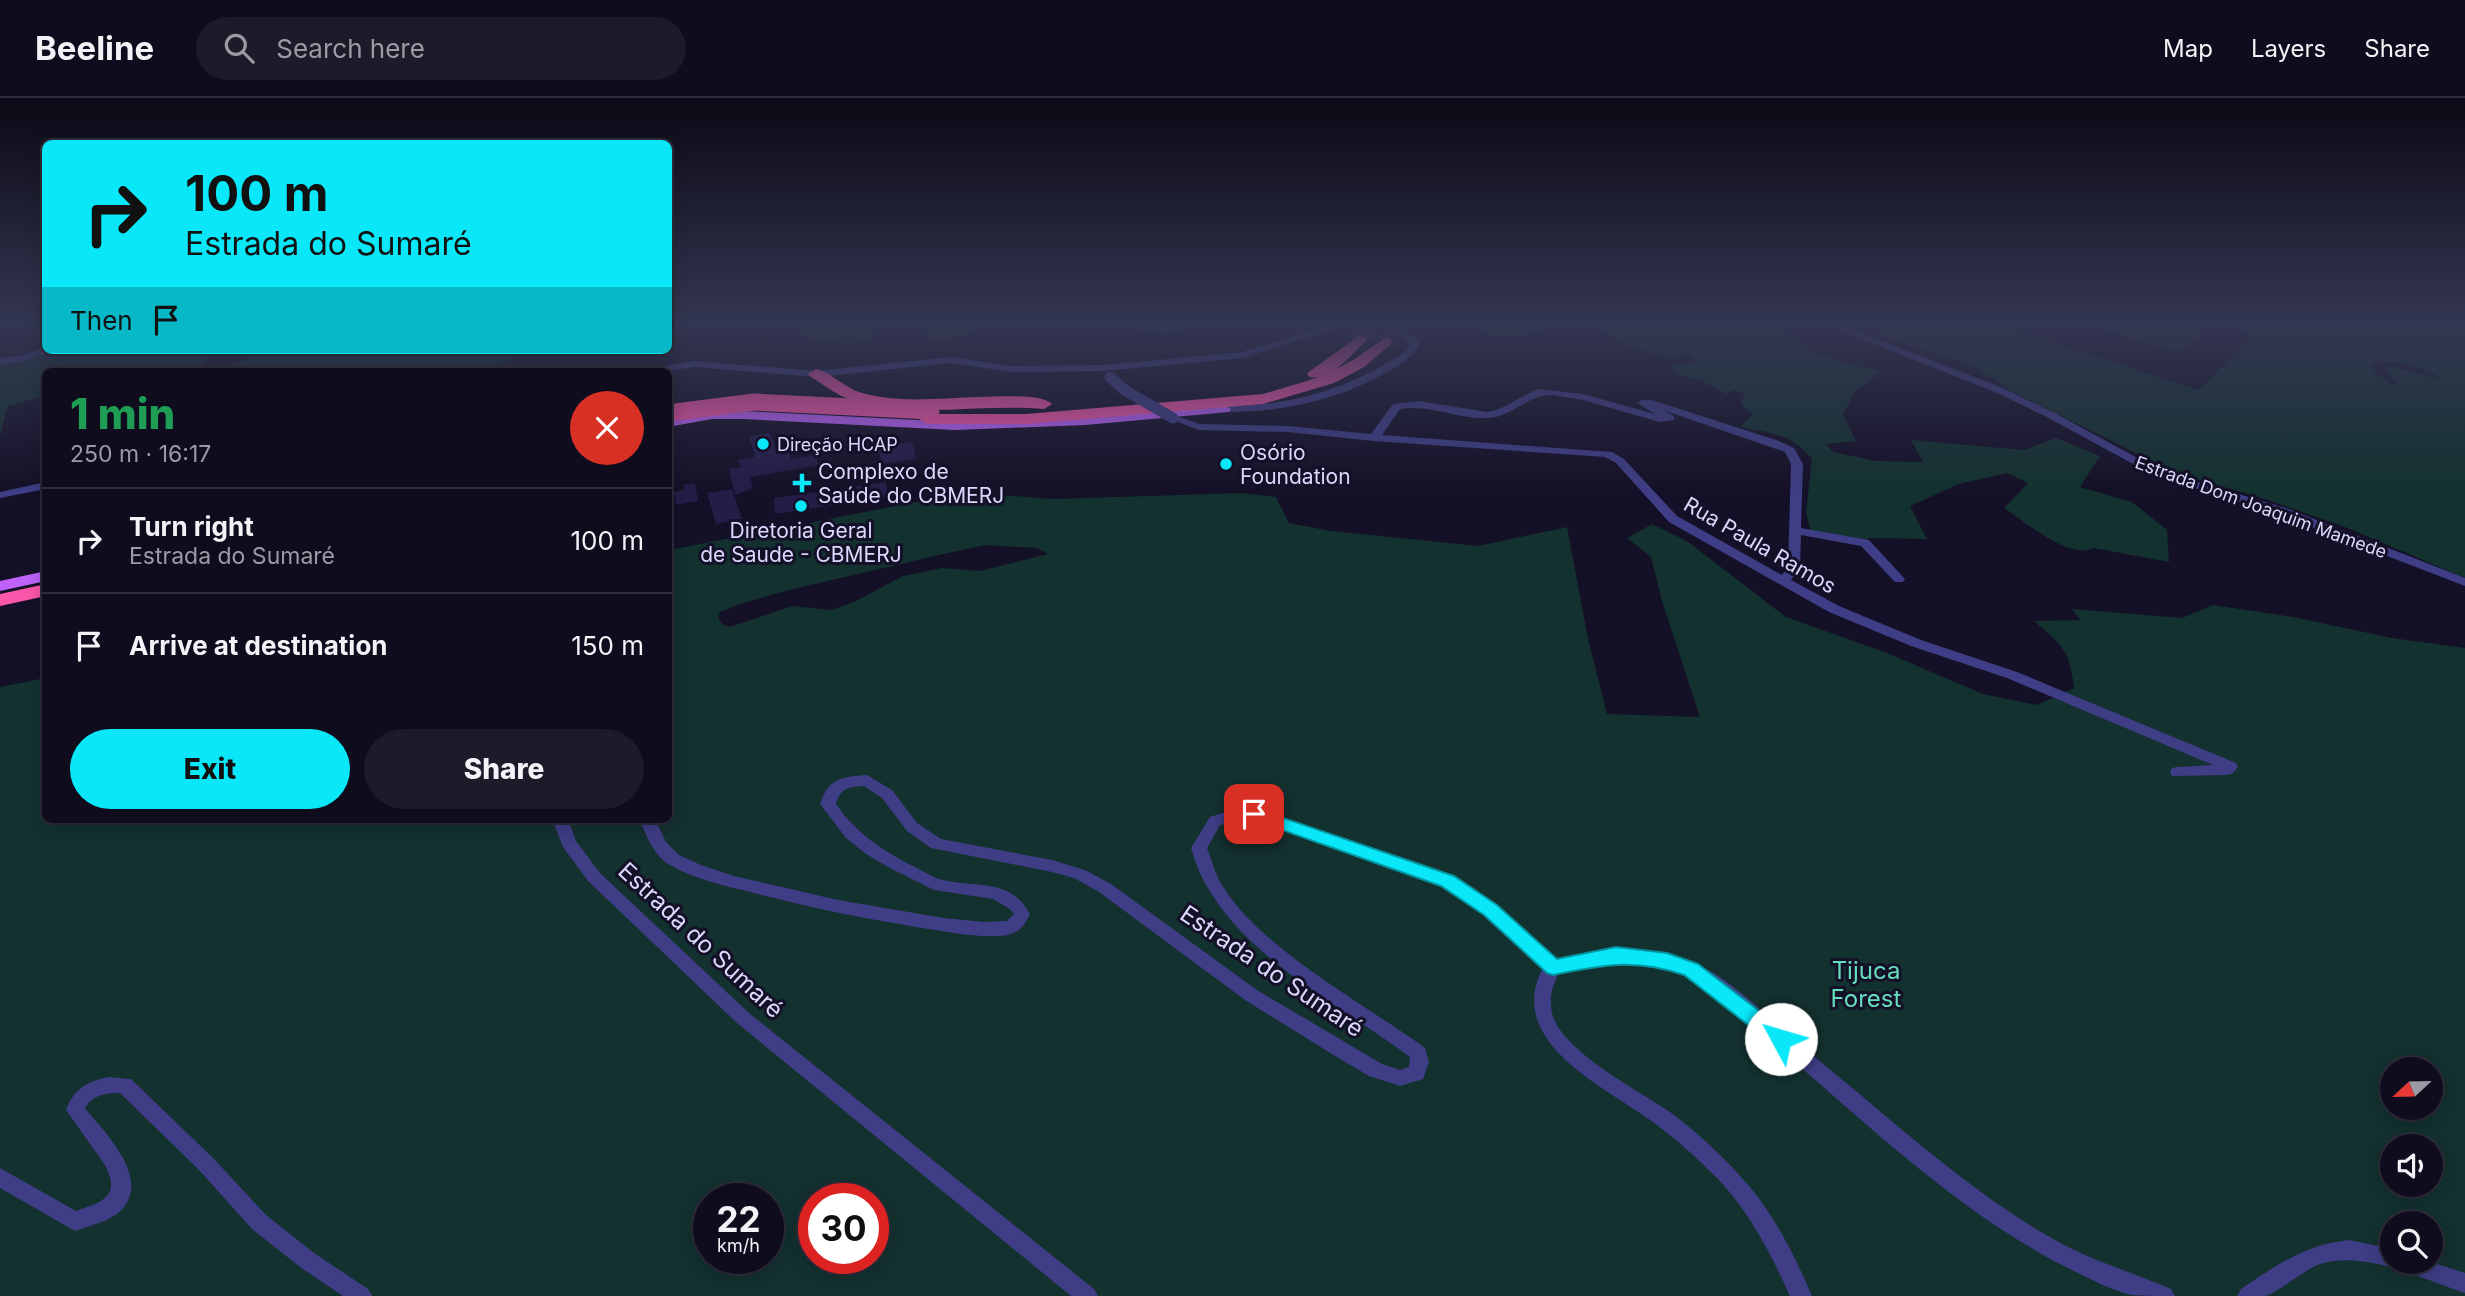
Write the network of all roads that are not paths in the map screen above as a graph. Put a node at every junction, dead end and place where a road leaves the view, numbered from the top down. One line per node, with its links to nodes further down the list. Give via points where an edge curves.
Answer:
1 (826, 380): 9 (highway, via 871,399)
2 (1115, 380): 18 (street, Rua Paula Ramos, bridge, via 1126,391 1191,426)
3 (1298, 380): 8 (highway)
4 (1325, 380): 14 (highway, via 1293,393 1249,401 1026,419)
5 (1335, 380): 11 (highway, via 1302,396)
6 (1364, 380): 11 (street, via 1331,394 1268,409)
7 (1973, 380): 25 (street, Estrada Dom Joaquim Mamede, via 2051,415 2159,474 2282,511)
8 (1268, 389): 9 (highway); 14 (highway, via 1060,409)
9 (1044, 404): 10 (highway)
10 (905, 407): 12 (main road, via 752,397); 17 (main road, bridge)
11 (1224, 409): 17 (main road, via 1021,425)
12 (672, 410)
13 (672, 411): 14 (highway, bridge, via 754,402)
14 (929, 415): 15 (highway, bridge, via 779,408 710,412)
15 (672, 420)
16 (672, 421): 17 (main road, via 724,415)
17 (896, 422)
18 (1374, 438): 21 (street, via 1397,406 1405,404 1491,415 1545,391 1670,418 1642,403 1652,402 1790,450 1797,464); 24 (street, Rua Paula Ramos, via 1608,454 1620,461 1673,519)
19 (42, 486): 20 (street)
20 (0, 495)
21 (1796, 531): 23 (street, via 1864,543); 24 (street, via 1794,567)
22 (42, 577): 27 (main road)
23 (1899, 579)
24 (1783, 582): 31 (street, Rua Paula Ramos, via 1916,643 2012,675 2231,767)
25 (2465, 582)
26 (42, 584): 28 (highway)
27 (0, 586)
28 (0, 593)
29 (42, 593): 30 (highway)
30 (0, 602)
31 (2177, 772)
32 (562, 823): 40 (street, Estrada do Sumaré, via 569,844 594,877 743,1018)
33 (649, 823): 34 (street, Estrada do Sumaré, via 672,859 735,883 956,927 1008,928 1018,923 1023,914 1020,907 1003,897 977,888 935,884 882,859 840,824 828,804 832,791 845,782 866,780 887,794 912,827 937,844 1052,866 1105,888 1251,995 1346,1054 1400,1078 1416,1073 1419,1053 1287,962 1219,894 1203,867 1199,848 1215,821 1254,814 1447,881 1491,910)
34 (1553, 967): 41 (street, via 1543,982 1540,1000 1554,1035 1572,1055 1667,1121 1753,1205); 42 (street, via 1616,955 1691,969 2006,1221 2072,1261)
35 (0, 1177): 39 (street, via 75,1221 108,1208 125,1188 121,1172 75,1110 82,1098 99,1086 124,1085 259,1222)
36 (2380, 1256): 43 (street, via 2353,1250 2327,1251)
37 (2438, 1274): 38 (street)
38 (2465, 1283)
39 (361, 1296)
40 (1087, 1296)
41 (1801, 1296)
42 (2164, 1296)
43 (2248, 1296)

